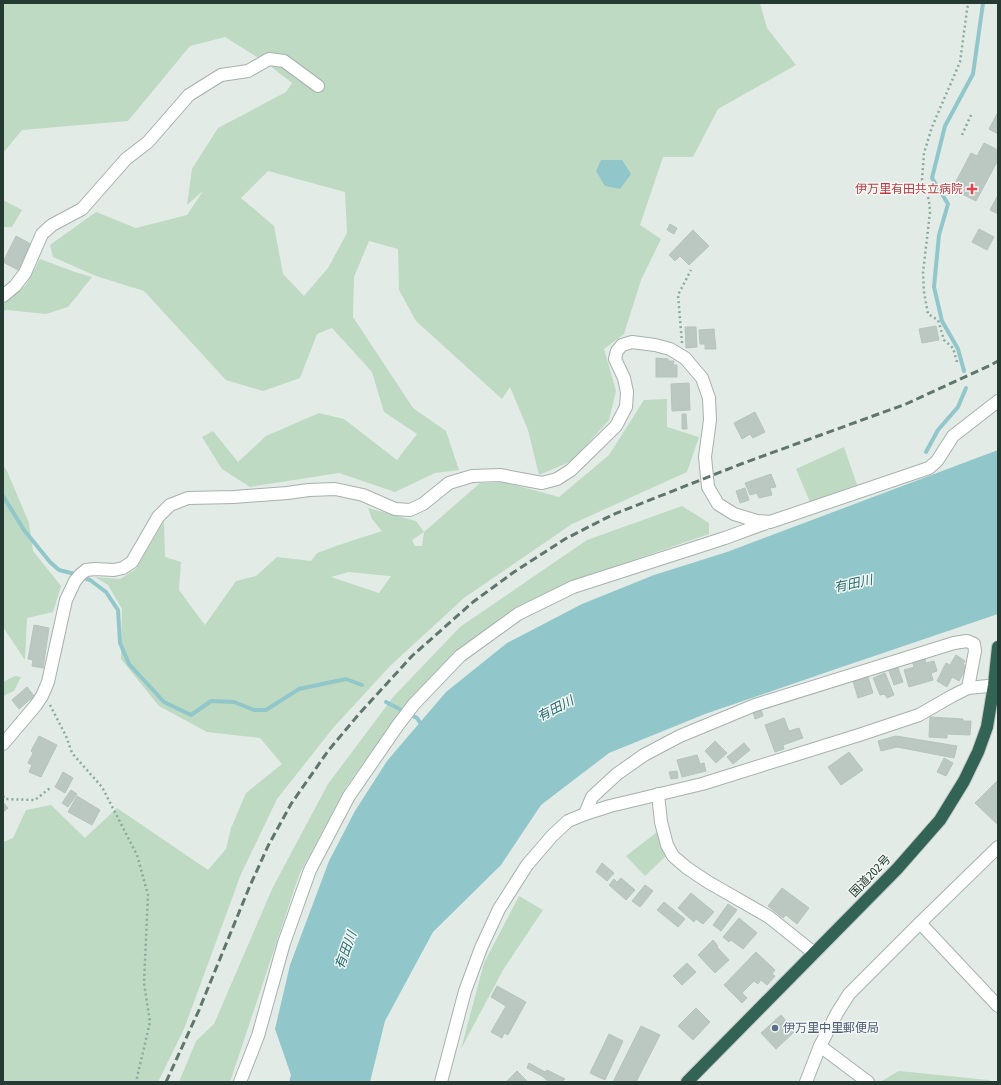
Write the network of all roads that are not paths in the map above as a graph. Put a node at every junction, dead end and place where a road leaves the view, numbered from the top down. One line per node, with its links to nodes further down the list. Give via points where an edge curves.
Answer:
1 (318, 86): 2 (street, via 284,61 269,59 248,71 221,75 189,94 148,142 126,159 82,208 52,225 42,234 25,272 15,286)
2 (3, 296)
3 (998, 401): 4 (street, via 953,436 938,461 929,468)
4 (770, 522): 8 (street, via 756,521 734,514 718,504 708,487 705,457 710,420 709,398 702,378 685,358 670,349 632,342 622,345 615,359 627,392 626,407 616,426 571,470 557,479 542,483 500,475 472,476 449,483 423,504 410,510 395,509 363,495 334,489 188,498 170,505 158,517 132,562 114,570 86,570 75,581 66,600 48,682 42,696); 16 (street, via 573,587 518,614 460,656 414,704 349,796 310,870 284,943 258,1036)
5 (998, 647): 6 (highway, 国道202号)
6 (996, 685): 7 (street); 13 (highway, 国道202号, via 987,727 978,752 940,820 897,869)
7 (968, 688): 9 (street, via 912,718 702,784); 10 (street, via 975,651 974,644 967,641 755,705 680,736 644,755 592,798)
8 (3, 744)
9 (658, 794): 10 (street); 13 (street, via 661,822 673,856 708,882 769,917)
10 (585, 814): 17 (street, via 568,821 552,836 527,865 499,910 465,991)
11 (998, 847): 12 (street)
12 (920, 923): 14 (street); 15 (street, via 849,994)
13 (814, 953): 18 (highway, 国道202号)
14 (998, 1006)
15 (820, 1046): 19 (street); 20 (street)
16 (240, 1082)
17 (441, 1082)
18 (687, 1082)
19 (806, 1082)
20 (868, 1082)

